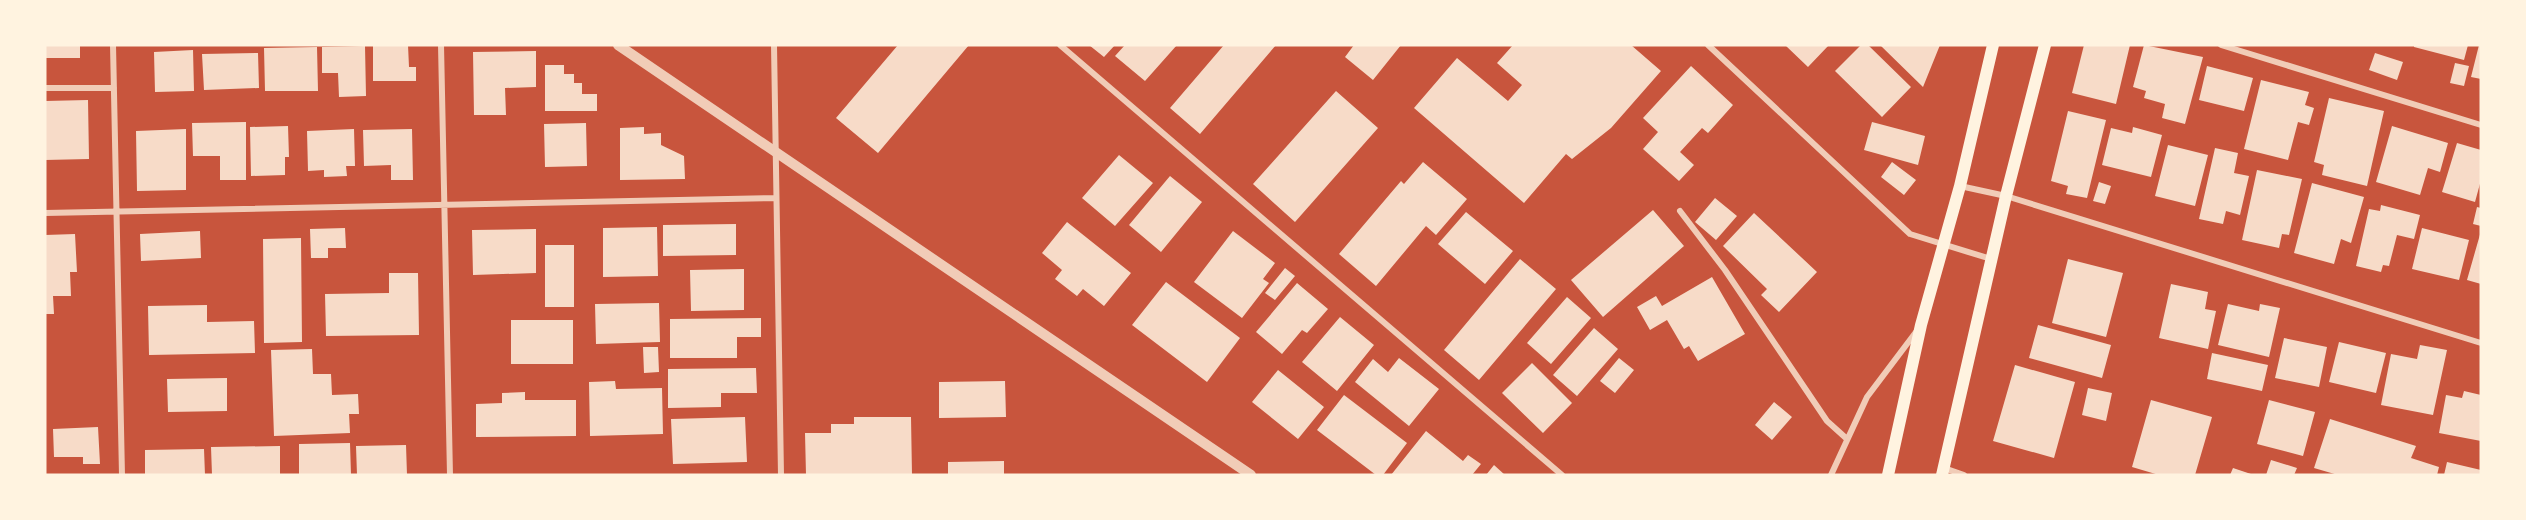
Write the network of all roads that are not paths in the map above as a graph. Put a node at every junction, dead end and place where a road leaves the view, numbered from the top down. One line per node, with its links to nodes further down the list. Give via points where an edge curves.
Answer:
1 (113, 45): 11 (street)
2 (441, 45): 17 (street)
3 (618, 45): 13 (street)
4 (774, 45): 13 (street)
5 (1060, 45): 31 (street)
6 (1708, 45): 21 (street, via 1910,234)
7 (1993, 45): 14 (main road)
8 (2045, 45): 15 (main road)
9 (2221, 45): 12 (street)
10 (45, 88): 11 (street)
11 (114, 88): 18 (street)
12 (2481, 125)
13 (776, 152): 16 (street); 30 (street)
14 (1960, 186): 15 (street); 21 (main road)
15 (2006, 196): 22 (main road); 24 (street)
16 (776, 198): 17 (street); 29 (street)
17 (445, 206): 18 (street); 28 (street)
18 (116, 211): 20 (street); 27 (street)
19 (1680, 211): 25 (street, via 1725,270 1827,421)
20 (45, 213)
21 (1944, 245): 22 (street); 23 (main road)
22 (1991, 259): 26 (main road)
23 (1921, 325): 25 (street, via 1868,397); 33 (main road)
24 (2481, 343)
25 (1847, 439): 32 (street)
26 (1943, 472): 34 (street)
27 (122, 475)
28 (450, 475)
29 (782, 475)
30 (1251, 475)
31 (1562, 475)
32 (1831, 475)
33 (1888, 475)
34 (1964, 475)

